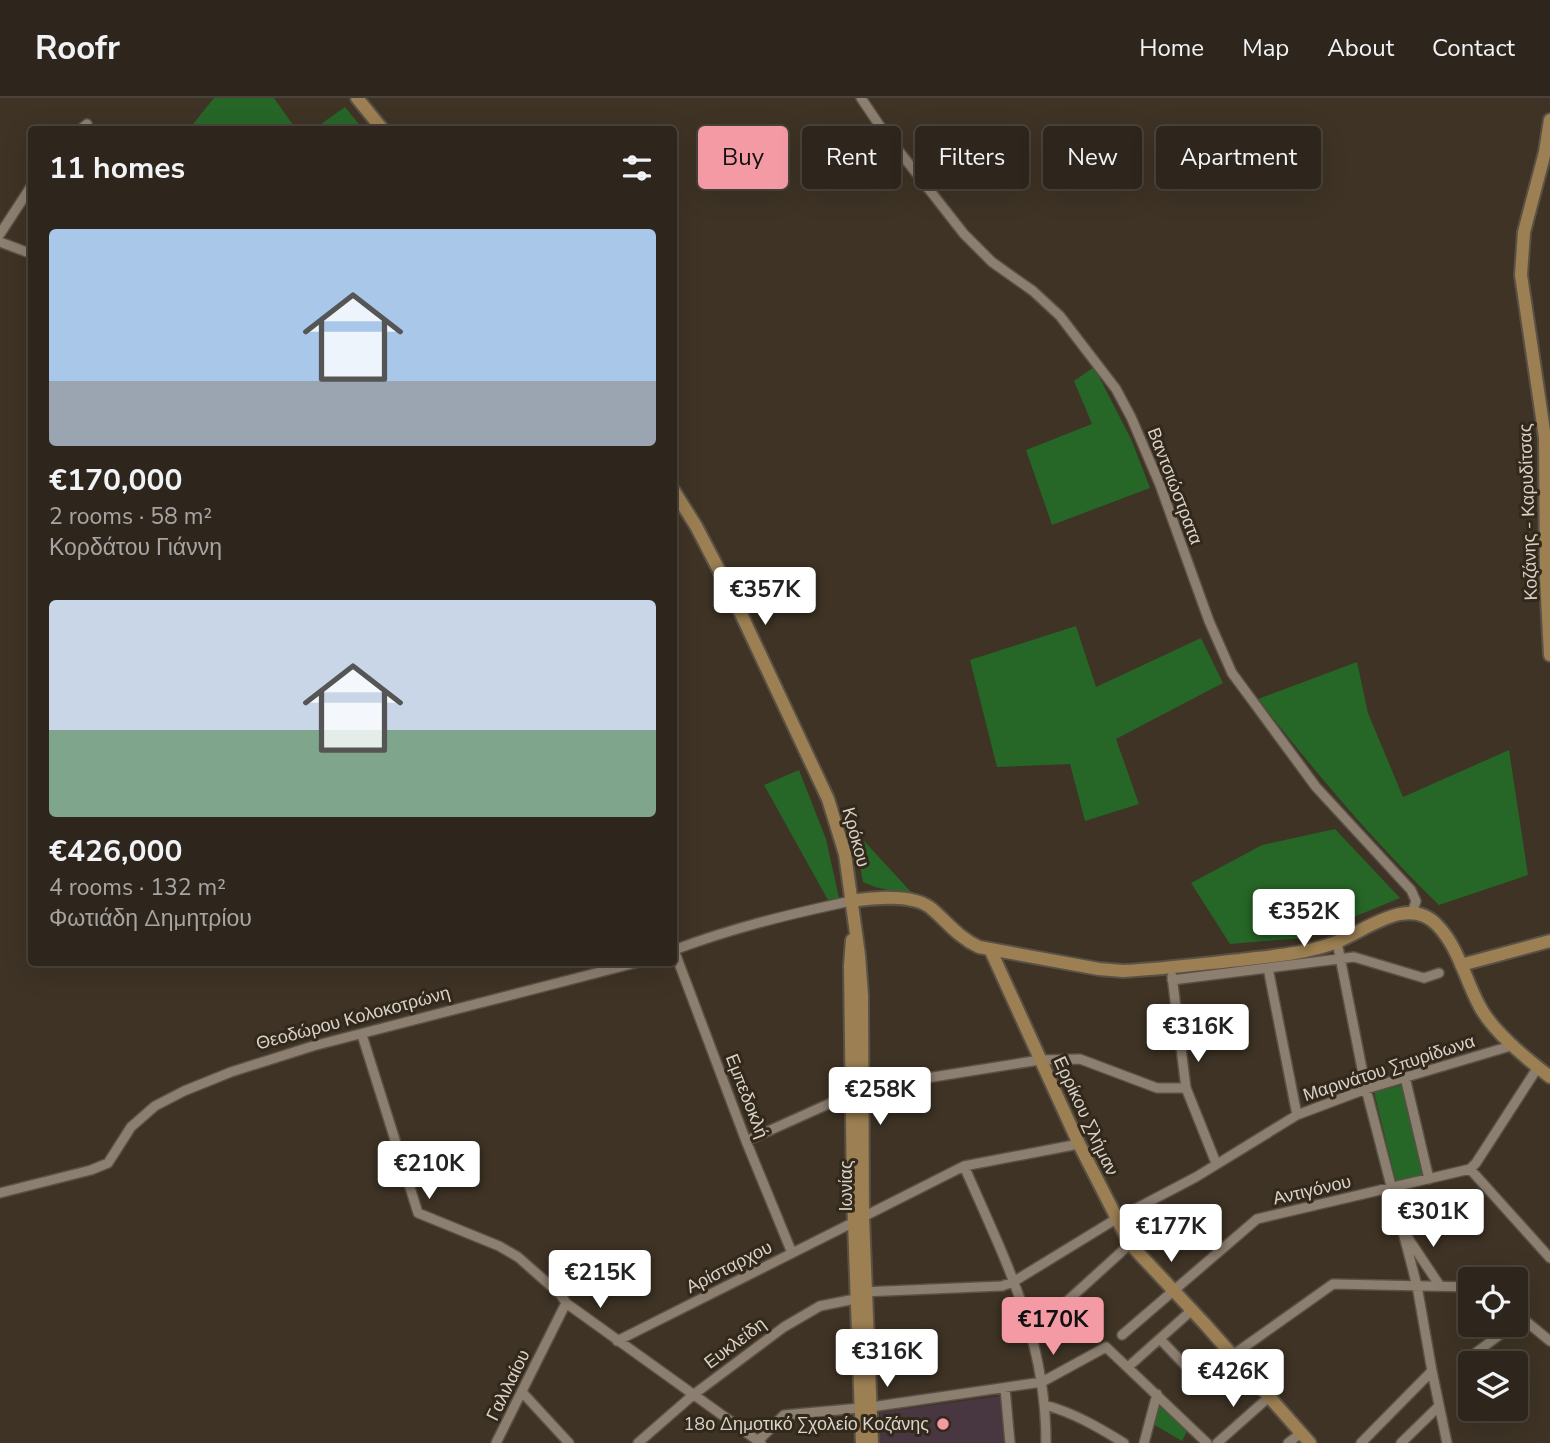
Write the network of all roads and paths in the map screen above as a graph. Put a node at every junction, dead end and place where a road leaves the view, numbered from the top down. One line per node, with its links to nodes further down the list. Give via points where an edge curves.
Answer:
1 (357, 98): 4 (street)
2 (861, 98): 12 (street, Βαντσιώστρατα, via 964,234 1060,316 1116,389 1154,470 1232,673 1316,787 1410,890 1416,901)
3 (1550, 120): 10 (street, Κοζάνης - Καρυδίτσας, via 1524,232 1521,275 1545,438)
4 (380, 126)
5 (28, 191): 6 (street)
6 (0, 234)
7 (0, 242): 8 (street)
8 (28, 252)
9 (677, 496): 11 (street, Κρόκου, via 735,600 820,784 842,839)
10 (1550, 655)
11 (851, 901): 15 (street, via 771,918); 16 (street, via 889,898 929,906 965,940); 31 (street, Ιωνίας)
12 (1412, 913): 13 (street, via 1382,920); 19 (street, via 1436,922)
13 (1337, 942): 18 (street); 22 (street)
14 (1550, 942): 19 (street)
15 (677, 949)
16 (990, 949): 22 (street, via 1098,969); 26 (street, Ερρίκου Σλήμαν)
17 (677, 958): 34 (street, Εμπεδοκλή)
18 (1341, 960): 21 (street); 23 (street, via 1354,957 1424,978); 32 (street)
19 (1461, 965): 25 (street, via 1482,1011)
20 (626, 966): 24 (street, Θεοδώρου Κολοκοτρώνη)
21 (1268, 968): 22 (street); 33 (street)
22 (1171, 973): 30 (street)
23 (1438, 973)
24 (362, 1035): 41 (street, Θεοδώρου Κολοκοτρώνη, via 255,1063 167,1098 131,1127 107,1163); 54 (street, via 418,1213 518,1257)
25 (1514, 1045): 27 (street); 28 (street, Μαρινάτου Σπυρίδωνα)
26 (1040, 1060): 30 (street, via 1080,1059 1157,1088); 31 (street); 35 (street, Ερρίκου Σλήμαν)
27 (1538, 1067): 29 (street); 38 (street)
28 (1405, 1077): 32 (street, Μαρινάτου Σπυρίδωνα); 39 (street)
29 (1550, 1077)
30 (1186, 1088): 36 (street)
31 (859, 1089): 34 (street); 43 (street, Ιωνίας)
32 (1366, 1089): 33 (street, Μαρινάτου Σπυρίδωνα); 40 (street)
33 (1297, 1115): 36 (street, Μαρινάτου Σπυρίδωνα)
34 (746, 1141): 46 (street, Εμπεδοκλή)
35 (1079, 1144): 37 (street, Αρίσταρχου); 42 (street, Ερρίκου Σλήμαν)
36 (1216, 1163): 42 (street, Μαρινάτου Σπυρίδωνα)
37 (964, 1166): 43 (street, Αρίσταρχου); 48 (street)
38 (1470, 1169): 39 (street, Αντιγόνου); 47 (street)
39 (1429, 1179): 40 (street, Αντιγόνου)
40 (1391, 1188): 44 (street); 52 (street, Αντιγόνου, via 1256,1219)
41 (0, 1193)
42 (1116, 1219): 45 (street, Ερρίκου Σλήμαν); 48 (street, Μαρινάτου Σπυρίδωνα)
43 (859, 1220): 46 (street, Αρίσταρχου); 53 (street, Ιωνίας)
44 (1402, 1228): 49 (street); 50 (street)
45 (1130, 1244): 52 (street, Ερρίκου Σλήμαν); 57 (street)
46 (792, 1253): 61 (street, Αρίσταρχου)
47 (1550, 1258)
48 (1013, 1282): 53 (street, Μαρινάτου Σπυρίδωνα); 57 (street)
49 (1418, 1286): 50 (street); 64 (street, via 1333,1284); 66 (street)
50 (1440, 1286): 51 (street)
51 (1458, 1287)
52 (1173, 1290): 55 (street, Ερρίκου Σλήμαν); 58 (street, Αντιγόνου)
53 (862, 1296): 71 (street, Ευκλείδη, via 803,1315); 75 (street, Ιωνίας)
54 (566, 1303): 61 (street); 69 (street, Γαλιλαίου)
55 (1192, 1310): 60 (street); 64 (street, Ερρίκου Σλήμαν)
56 (1528, 1327): 62 (street)
57 (1032, 1333): 67 (street)
58 (1122, 1335)
59 (1495, 1337): 63 (street)
60 (1160, 1339): 64 (street, via 1202,1383); 65 (street)
61 (617, 1341): 71 (street)
62 (1550, 1341)
63 (1478, 1351)
64 (1233, 1355): 72 (street, Ερρίκου Σλήμαν)
65 (1128, 1367): 67 (street, via 1106,1347); 70 (street)
66 (1432, 1371): 74 (street); 92 (street)
67 (1042, 1382): 68 (street); 73 (street)
68 (1005, 1388): 75 (street); 84 (street)
69 (522, 1392): 79 (street, Γαλιλαίου); 80 (street)
70 (1157, 1394): 87 (street); 88 (street)
71 (693, 1395): 78 (street); 81 (street, Ευκλείδη)
72 (1269, 1397): 76 (street, Ερρίκου Σλήμαν); 89 (street)
73 (1045, 1405): 85 (street); 86 (street, via 1084,1419)
74 (1439, 1406): 77 (street); 93 (street)
75 (866, 1408): 78 (street, via 784,1415); 82 (street, Ιωνίας); 83 (street, Ιωνίας)
76 (1301, 1433): 90 (street); 91 (street, Ερρίκου Σλήμαν)
77 (1447, 1439): 94 (street)
78 (760, 1442)
79 (496, 1443)
80 (569, 1443)
81 (638, 1443)
82 (862, 1443)
83 (872, 1443)
84 (1010, 1443)
85 (1046, 1443)
86 (1124, 1443)
87 (1144, 1443)
88 (1207, 1443)
89 (1217, 1443)
90 (1288, 1443)
91 (1310, 1443)
92 (1361, 1443)
93 (1401, 1443)
94 (1437, 1443)

